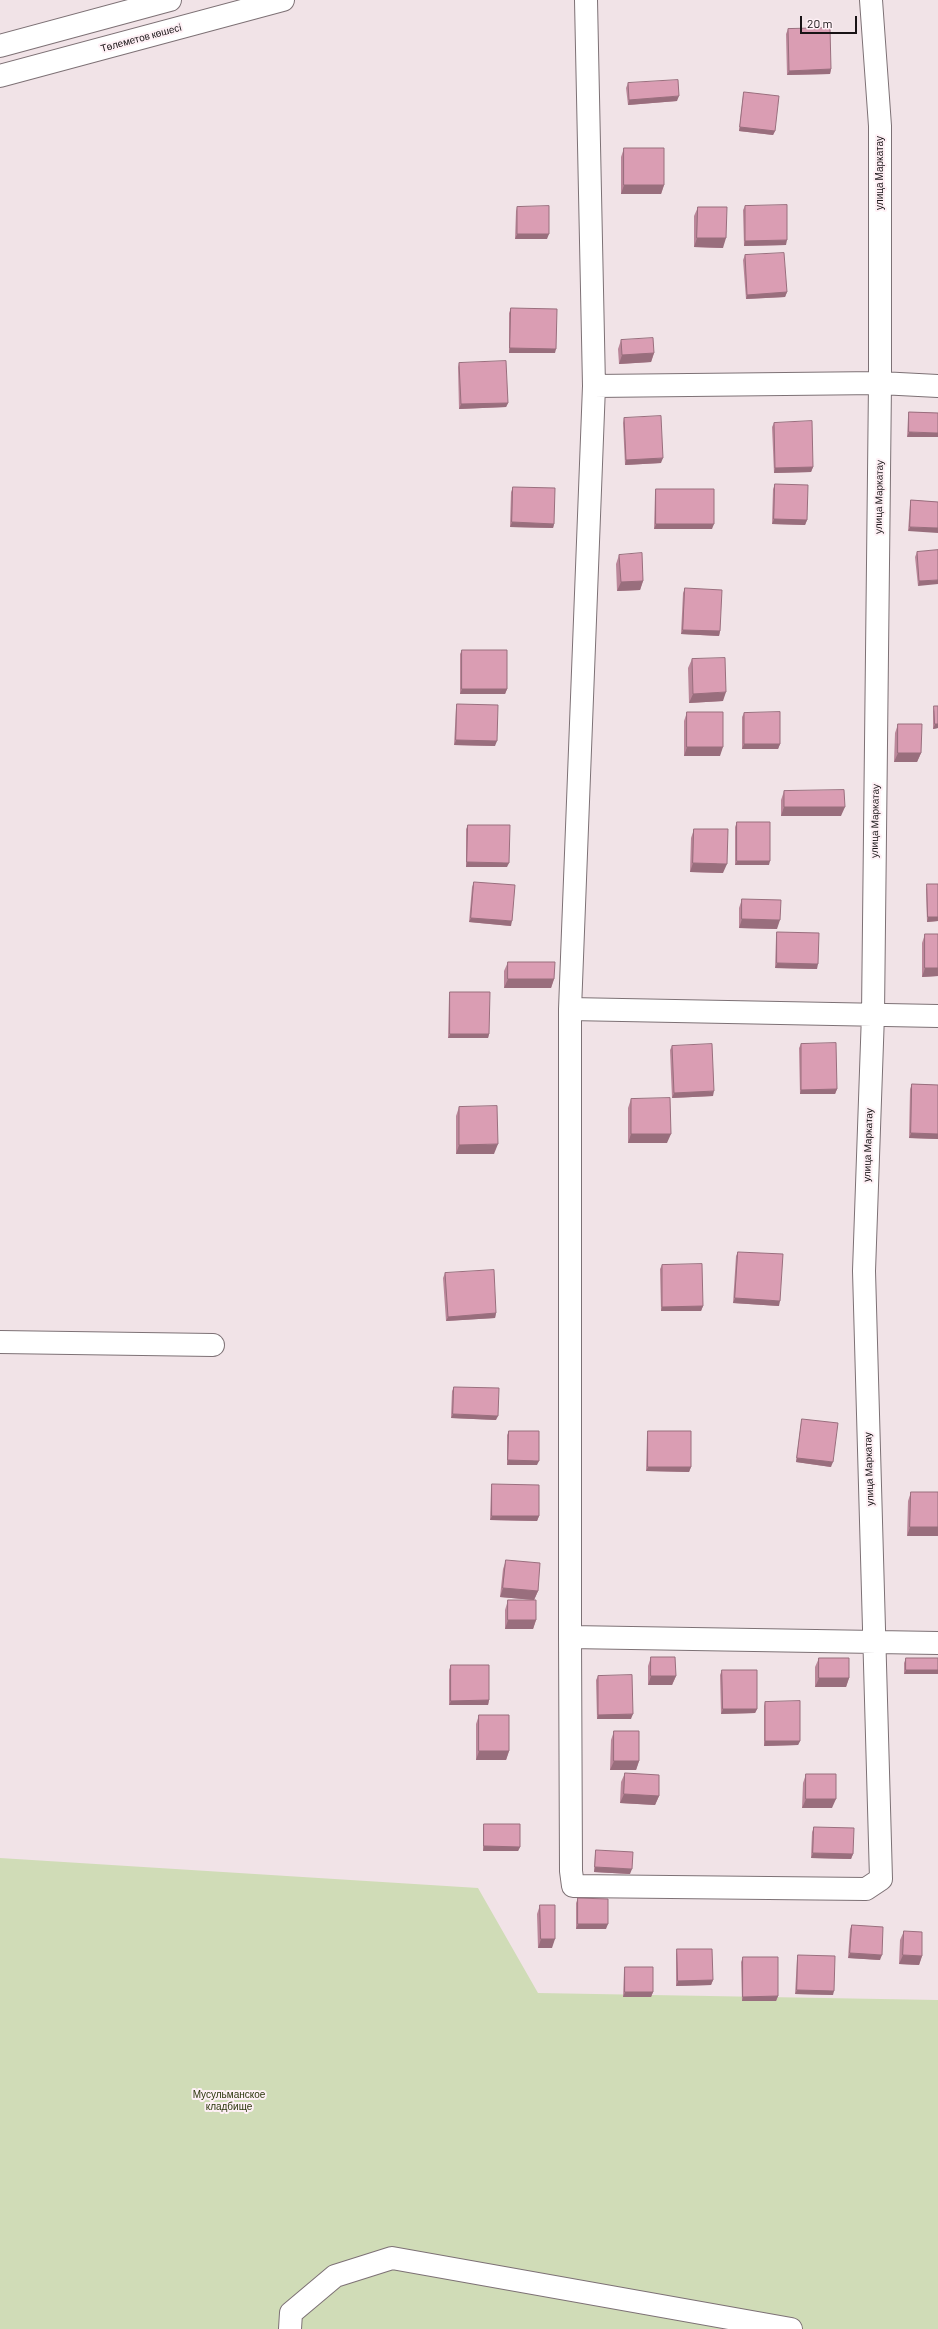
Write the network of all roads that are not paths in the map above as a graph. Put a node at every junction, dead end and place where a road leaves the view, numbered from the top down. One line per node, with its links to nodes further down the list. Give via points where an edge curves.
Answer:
1 (170, 0): 5 (street)
2 (283, 0): 6 (street, Төлеметов көшесі)
3 (586, 0): 8 (street)
4 (871, 0): 7 (street, улица Маркатау, via 880,126)
5 (0, 46)
6 (0, 76)
7 (880, 383): 8 (street); 9 (street); 11 (street, улица Маркатау)
8 (594, 386): 10 (street)
9 (938, 386)
10 (570, 1009): 11 (street); 15 (street)
11 (873, 1014): 12 (street); 16 (street, улица Маркатау, via 864,1271)
12 (938, 1016)
13 (0, 1342): 14 (street)
14 (212, 1346)
15 (570, 1637): 16 (street); 16 (street, улица Маркатау, via 573,1886 866,1889 881,1880)
16 (874, 1642): 17 (street)
17 (938, 1643)
18 (290, 2329): 19 (street, via 291,2313 335,2276 392,2258)
19 (791, 2329)

